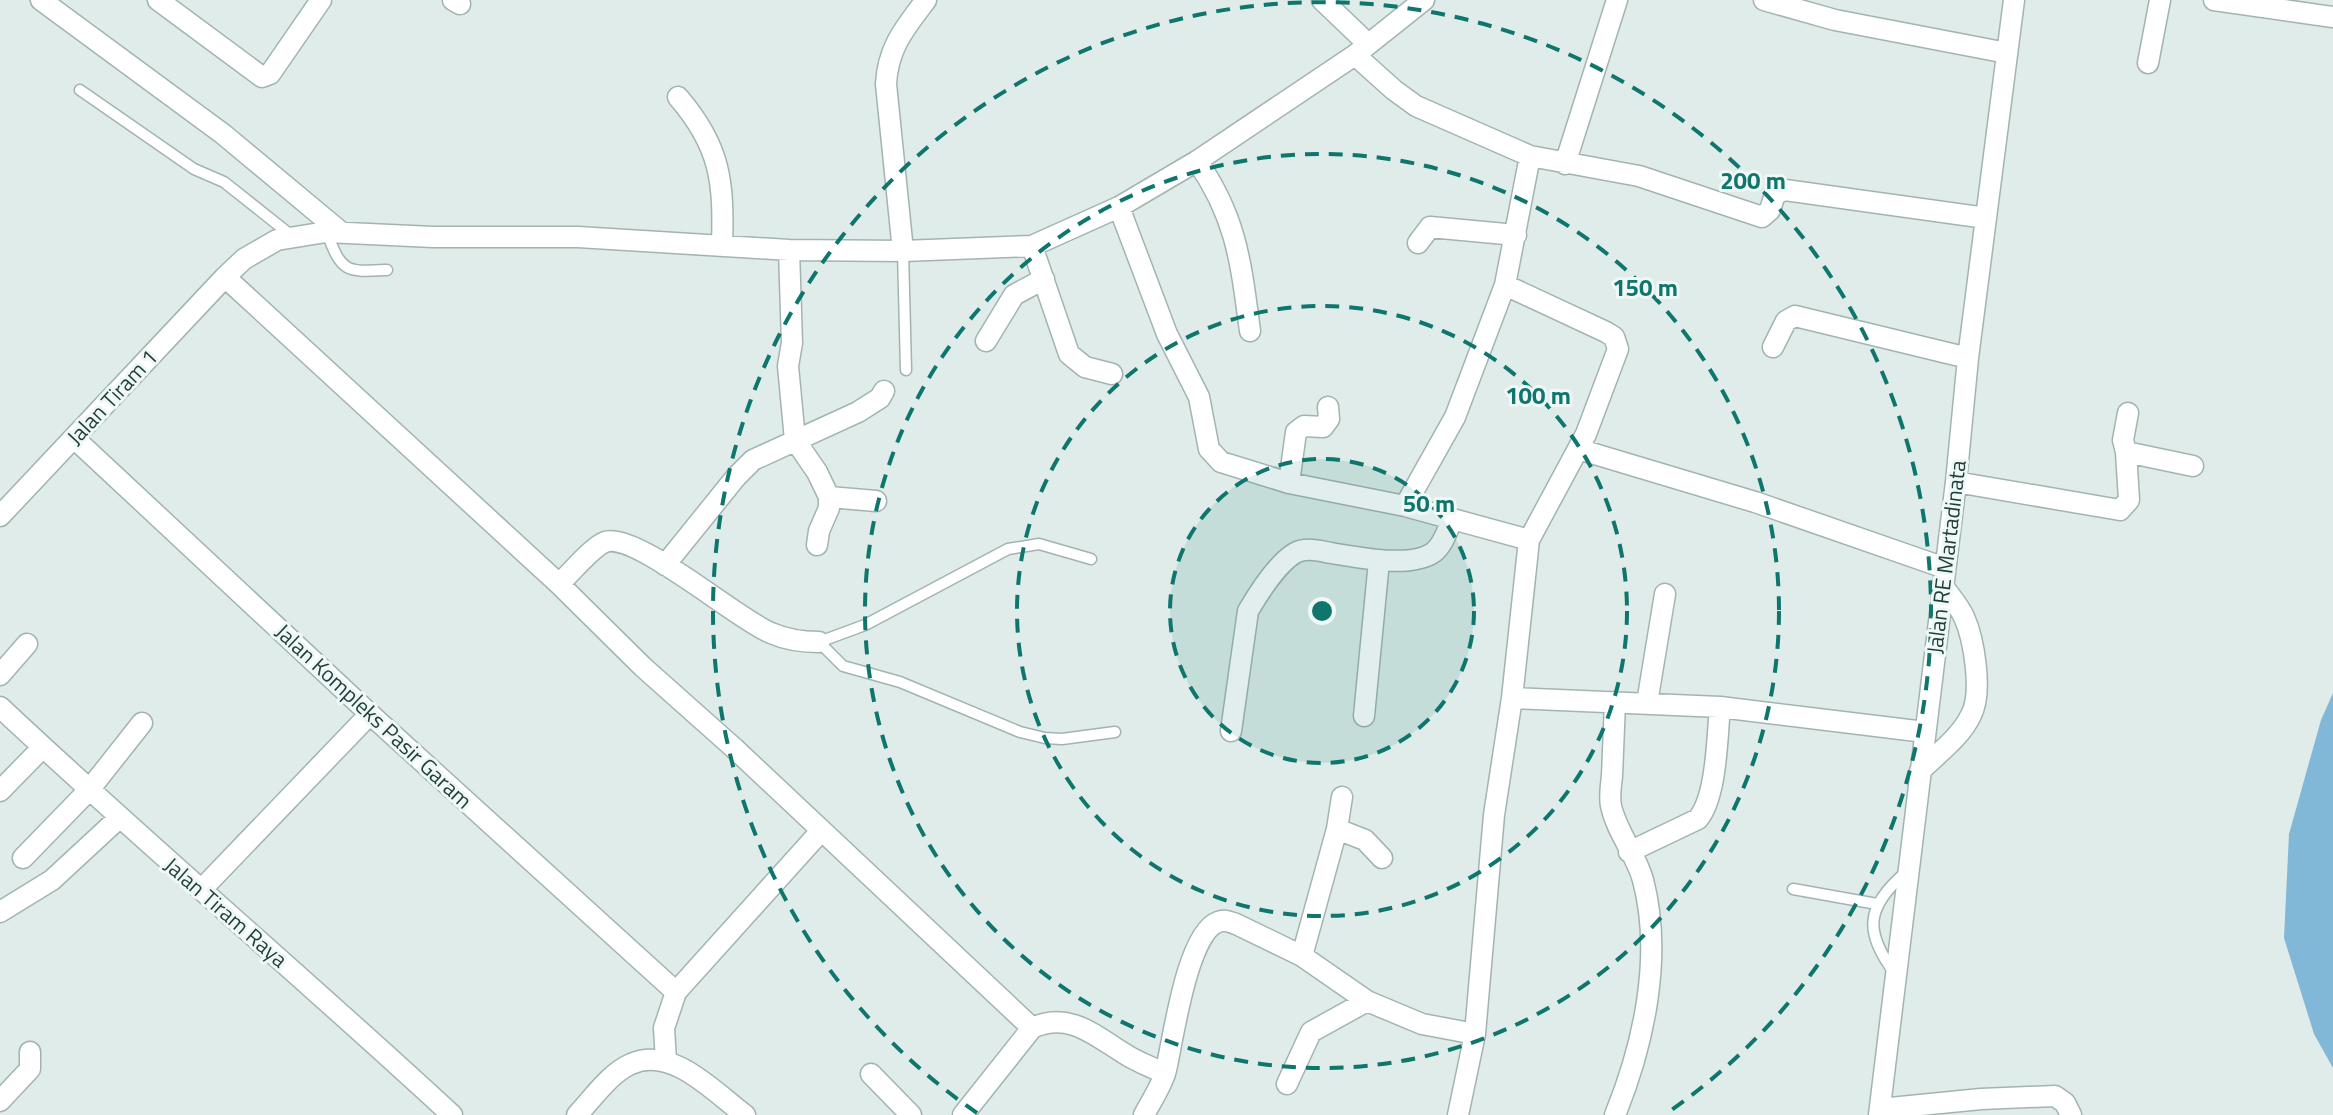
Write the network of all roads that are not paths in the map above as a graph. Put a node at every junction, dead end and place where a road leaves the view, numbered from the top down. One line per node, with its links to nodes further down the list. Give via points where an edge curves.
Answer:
1 (41, 0): 24 (street, via 223,134)
2 (321, 0): 11 (street, via 270,74 262,77)
3 (926, 0): 31 (street, via 897,38 887,63)
4 (1322, 0): 14 (street)
5 (1424, 0): 14 (street)
6 (1617, 0): 21 (street)
7 (1764, 0): 15 (street, via 1835,20)
8 (2014, 0): 15 (street, Jalan RE Martadinata)
9 (2160, 0): 16 (street)
10 (2214, 0): 12 (street)
11 (163, 1)
12 (2312, 7): 13 (street)
13 (2333, 17)
14 (1361, 49): 19 (street, via 1394,90 1416,106); 20 (street)
15 (2007, 53): 23 (street, Jalan RE Martadinata)
16 (2148, 63)
17 (80, 90): 26 (lane, via 194,169 224,182)
18 (678, 97): 28 (street, via 714,153 723,197)
19 (1530, 156): 21 (street); 25 (street)
20 (1197, 161): 22 (street); 36 (street, via 1226,211 1238,246)
21 (1565, 164): 23 (street, via 1639,176 1762,217 1775,194 1785,190)
22 (1119, 207): 29 (street); 51 (street, via 1167,334 1199,397 1209,449 1221,462)
23 (1986, 218): 39 (street, Jalan RE Martadinata)
24 (334, 232): 26 (street, Jalan Tiram 1); 28 (street, Jalan Tiram 1); 32 (lane, via 338,259 347,268)
25 (1516, 235): 27 (street, via 1430,227); 35 (street)
26 (294, 237): 33 (street, Jalan Tiram 1, via 264,246)
27 (1418, 243)
28 (722, 246): 30 (street, Jalan Tiram 1)
29 (1032, 246): 31 (street, Jalan Tiram 1); 34 (street)
30 (789, 250): 31 (street, Jalan Tiram 1); 46 (street, via 788,366)
31 (903, 251): 40 (lane)
32 (387, 270)
33 (225, 277): 45 (street, Jalan Tiram 1); 63 (street)
34 (1044, 279): 37 (street, via 1014,295); 41 (street, via 1069,354 1085,367)
35 (1505, 285): 47 (street, via 1617,342); 54 (street, via 1455,417)
36 (1250, 331)
37 (986, 341)
38 (1773, 347): 39 (street, via 1786,321 1795,316)
39 (1968, 358): 50 (street, Jalan RE Martadinata)
40 (906, 370)
41 (1112, 374)
42 (884, 391): 46 (street, via 858,412)
43 (1328, 407): 51 (street, via 1323,427 1304,426 1296,432)
44 (2128, 413): 48 (street)
45 (74, 438): 55 (street, Jalan Tiram 1); 73 (street, Jalan Kompleks Pasir Garam)
46 (795, 440): 52 (street); 61 (street, via 753,460)
47 (1578, 449): 57 (street); 62 (street, via 1755,502)
48 (2126, 452): 49 (street); 50 (street, via 2129,500 2116,511)
49 (2193, 466)
50 (1956, 482): 62 (street, Jalan RE Martadinata)
51 (1289, 483): 54 (street)
52 (829, 497): 53 (street); 58 (street)
53 (876, 501)
54 (1405, 506): 56 (street)
55 (0, 516)
56 (1452, 520): 57 (street); 60 (street, via 1432,553)
57 (1529, 540): 68 (street)
58 (817, 545)
59 (1091, 559): 65 (lane, via 1039,544 1008,549 865,625)
60 (1379, 561): 74 (street); 76 (street, via 1312,549 1286,561 1248,611)
61 (665, 565): 63 (street, via 624,544 606,541); 65 (street, via 769,632)
62 (1944, 577): 78 (street, Jalan RE Martadinata); 80 (street, via 1974,649 1976,699 1964,725)
63 (559, 584): 86 (street)
64 (1665, 594): 70 (street)
65 (819, 642): 77 (lane, via 843,666 900,682 1020,732 1062,739)
66 (27, 644): 67 (street)
67 (0, 675)
68 (1512, 698): 69 (street); 101 (street, via 1494,815)
69 (1615, 702): 70 (street); 87 (street, via 1611,804)
70 (1647, 703): 72 (street)
71 (0, 707): 79 (street, Jalan Tiram Raya)
72 (1720, 707): 78 (street); 87 (street, via 1706,807 1698,819)
73 (370, 714): 92 (street); 97 (street, Jalan Kompleks Pasir Garam)
74 (1364, 716)
75 (142, 723): 81 (street)
76 (1231, 731)
77 (1115, 732)
78 (1925, 732): 80 (street, Jalan RE Martadinata)
79 (43, 747): 81 (street, Jalan Tiram Raya); 82 (street)
80 (1920, 771): 90 (street, Jalan RE Martadinata)
81 (89, 790): 84 (street, Jalan Tiram Raya); 88 (street)
82 (0, 791)
83 (1342, 797): 85 (street)
84 (119, 818): 92 (street, Jalan Tiram Raya); 94 (street, via 52,880)
85 (1337, 829): 89 (street, via 1365,840); 95 (street)
86 (821, 831): 97 (street); 100 (street)
87 (1629, 852): 118 (street, via 1649,906 1650,961 1642,1032)
88 (23, 858)
89 (1382, 858)
90 (1909, 869): 93 (lane); 96 (street, Jalan RE Martadinata)
91 (1793, 889): 93 (lane)
92 (201, 890): 111 (street, Jalan Tiram Raya)
93 (1877, 904): 96 (lane, via 1873,935)
94 (0, 912)
95 (1302, 956): 98 (street); 106 (street, via 1236,924 1216,922 1195,952)
96 (1896, 976): 110 (street, Jalan RE Martadinata)
97 (676, 992): 99 (street)
98 (1367, 1001): 101 (street, via 1422,1024); 107 (street, via 1311,1032)
99 (664, 1028): 103 (street); 104 (street)
100 (1032, 1028): 106 (street, via 1045,1022 1068,1023); 115 (street)
101 (1475, 1034): 117 (street)
102 (30, 1052): 108 (street, via 30,1069)
103 (666, 1061): 104 (street); 113 (street)
104 (631, 1064): 112 (street)
105 (871, 1074): 114 (street)
106 (1165, 1074): 116 (street)
107 (1287, 1084)
108 (0, 1101)
109 (1983, 1107): 110 (street); 119 (street, via 2055,1096)
110 (1880, 1112)
111 (452, 1115)
112 (577, 1115)
113 (745, 1115)
114 (911, 1115)
115 (963, 1115)
116 (1144, 1115)
117 (1458, 1115)
118 (1615, 1115)
119 (2071, 1115)

